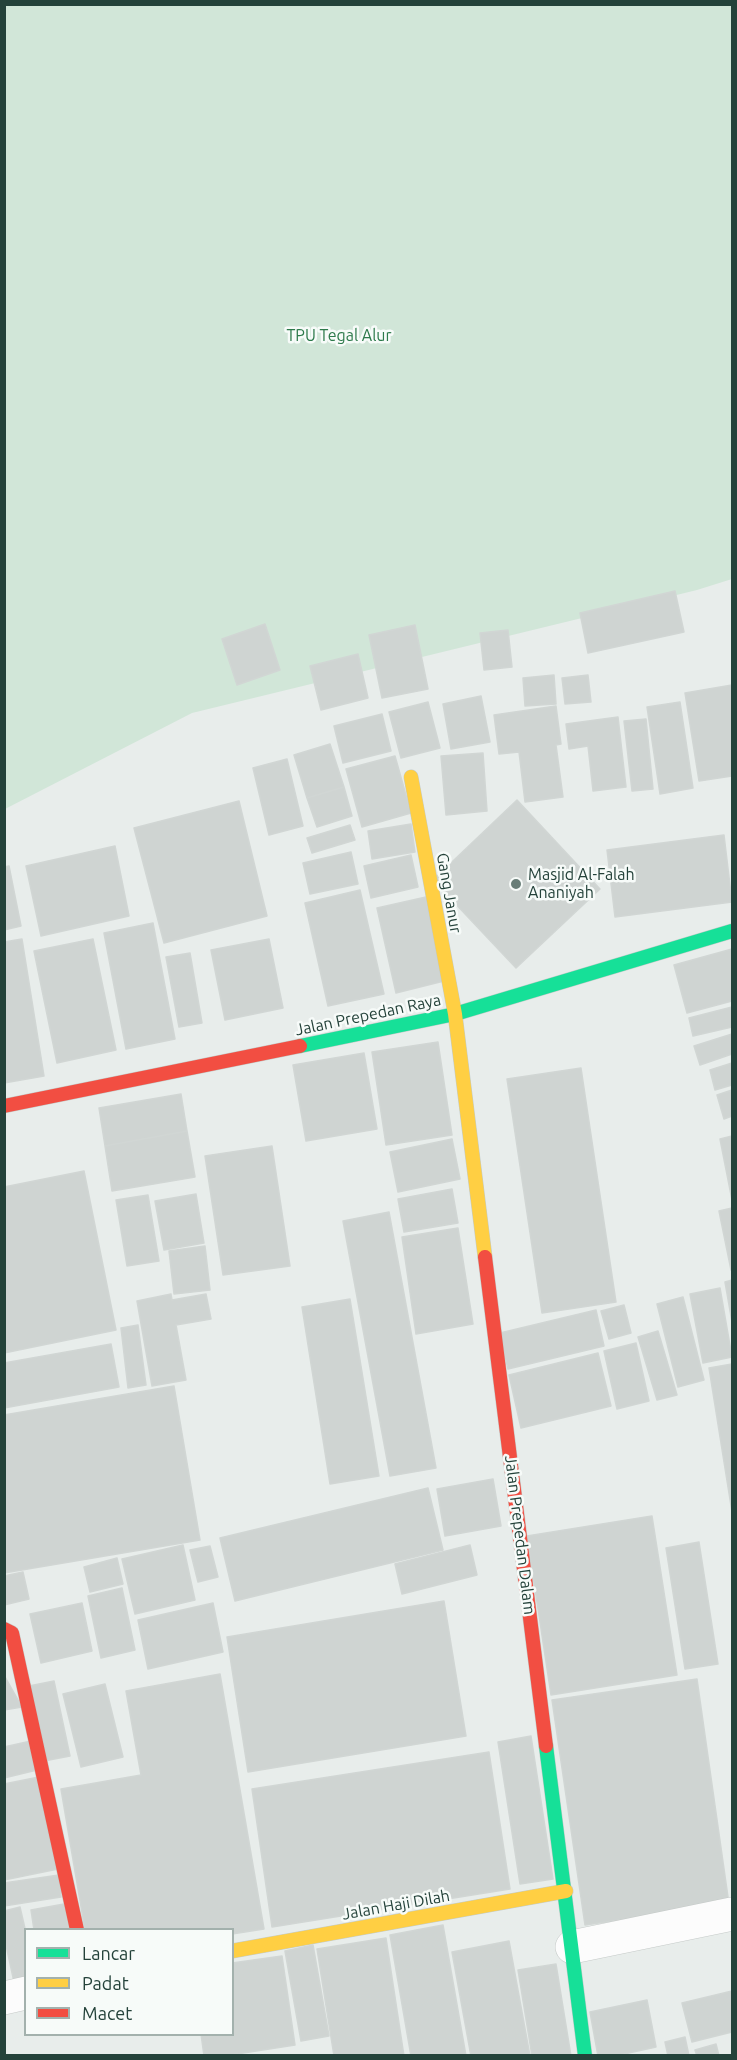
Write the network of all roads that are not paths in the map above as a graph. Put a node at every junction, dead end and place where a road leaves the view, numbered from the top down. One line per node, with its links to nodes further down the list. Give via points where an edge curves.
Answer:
1 (411, 777): 3 (street, Gang Janur)
2 (732, 932): 3 (street, Jalan Prepedan Raya)
3 (455, 1014): 4 (street, Jalan Prepedan Raya); 7 (street, Jalan Prepedan Dalam)
4 (4, 1106)
5 (4, 1629): 6 (street, via 12,1633)
6 (12, 1671): 9 (street)
7 (566, 1892): 10 (street, Jalan Prepedan Dalam); 11 (street, Jalan Haji Dilah)
8 (732, 1914): 10 (street)
9 (76, 1928)
10 (573, 1947): 14 (street, Jalan Prepedan Dalam)
11 (234, 1951)
12 (24, 1993): 13 (street)
13 (4, 1998)
14 (585, 2055)

